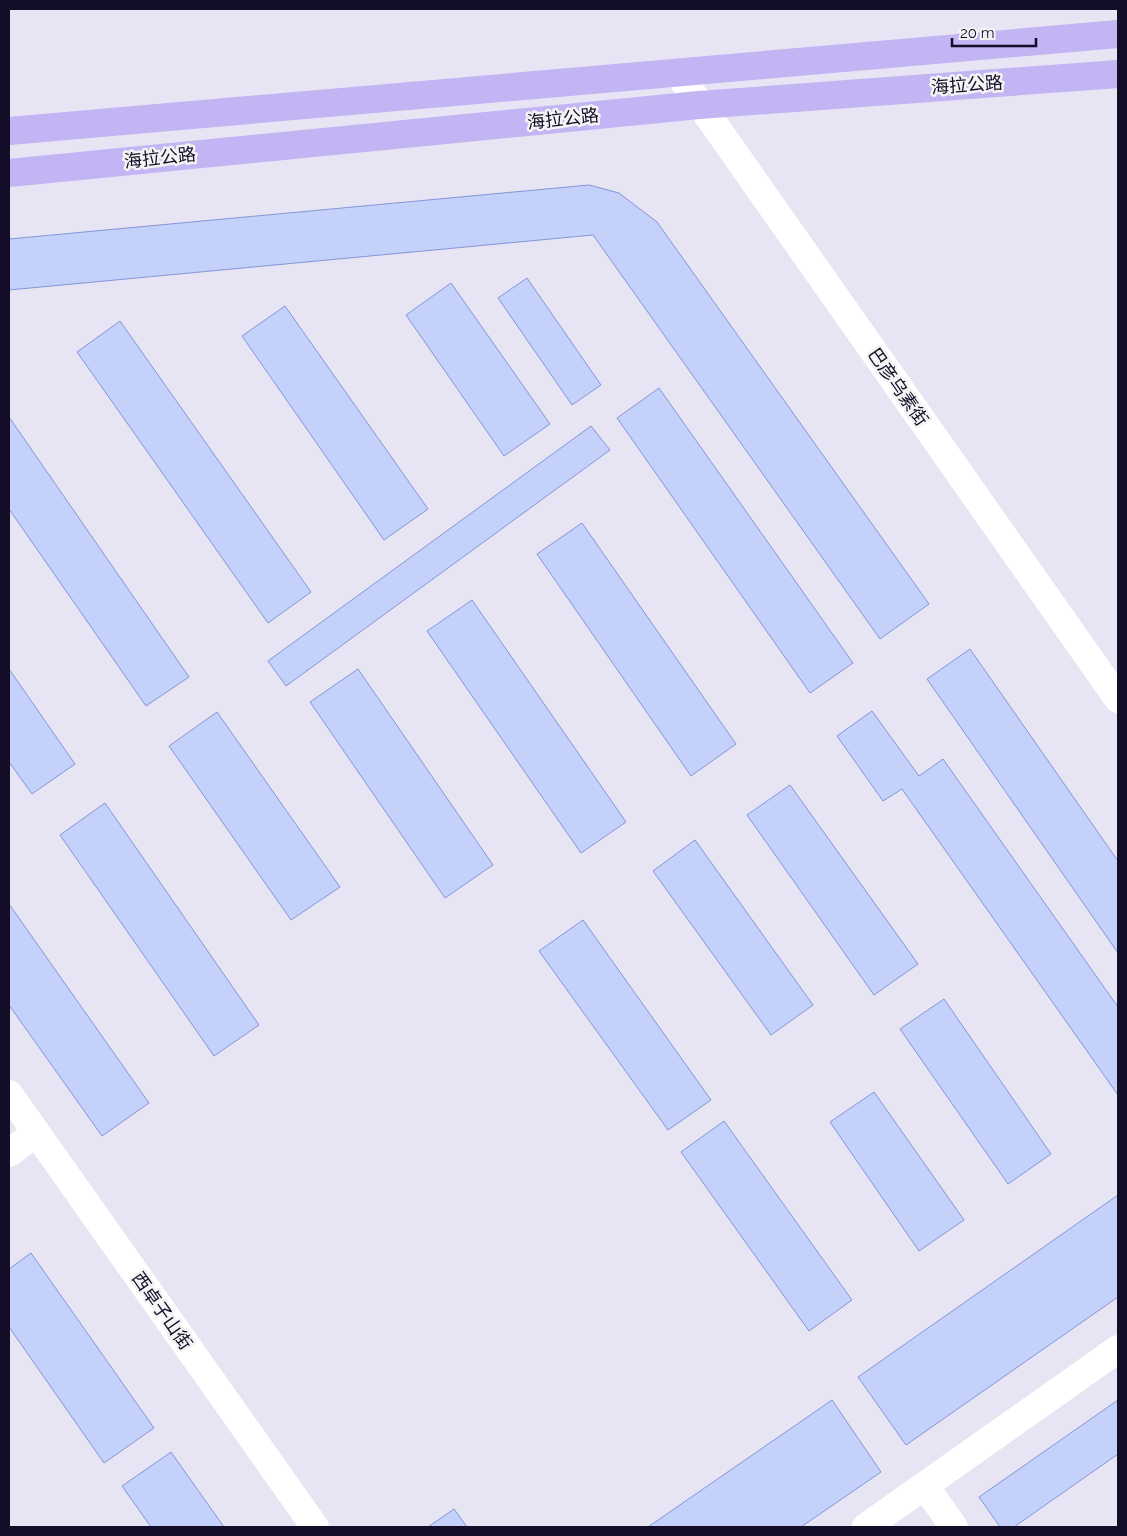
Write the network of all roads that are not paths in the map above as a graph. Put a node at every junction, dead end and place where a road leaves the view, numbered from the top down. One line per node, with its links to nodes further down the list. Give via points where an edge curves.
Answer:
1 (1118, 34): 2 (main road, 海拉公路)
2 (684, 73): 4 (street, 巴彦乌素街); 5 (main road, 海拉公路)
3 (1118, 74): 4 (main road, 海拉公路)
4 (705, 105): 6 (main road, 海拉公路); 7 (street, 巴彦乌素街); 8 (street, 巴彦乌素街)
5 (9, 131)
6 (9, 173)
7 (1118, 679)
8 (1118, 699)
9 (9, 1094): 10 (street, 西卓子山街)
10 (36, 1133): 11 (street); 14 (street, 西卓子山街)
11 (9, 1153)
12 (1118, 1349): 13 (street)
13 (925, 1486): 15 (street); 16 (street)
14 (315, 1527)
15 (866, 1527)
16 (954, 1527)

